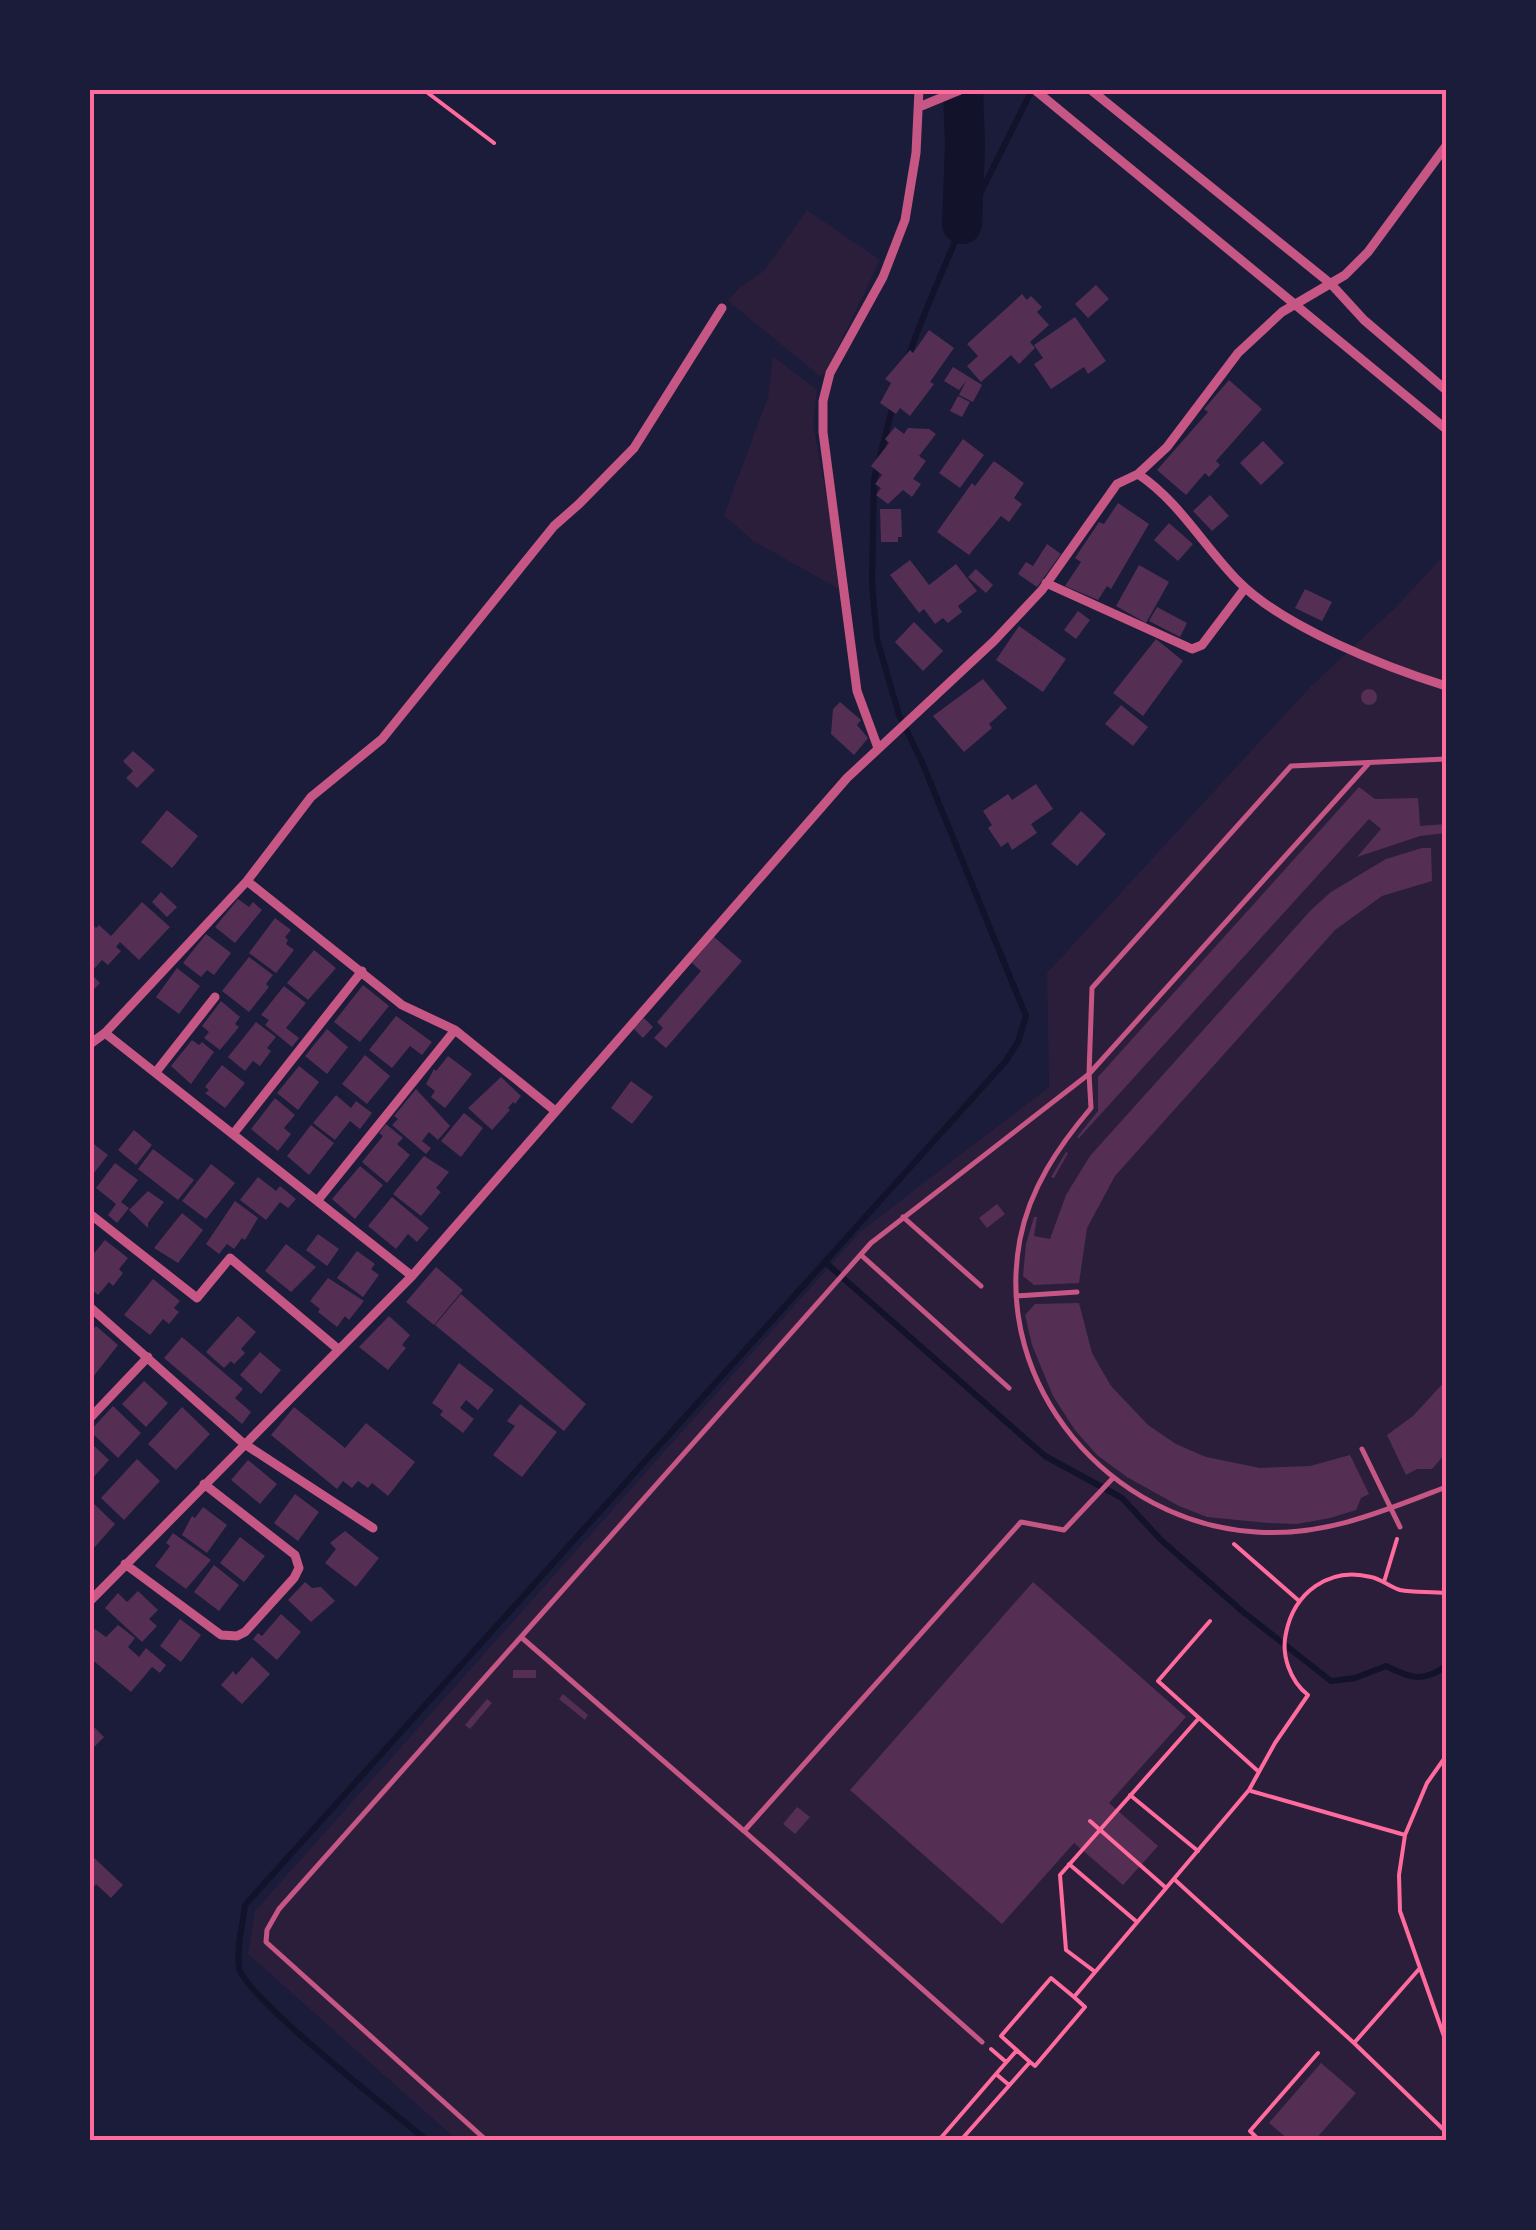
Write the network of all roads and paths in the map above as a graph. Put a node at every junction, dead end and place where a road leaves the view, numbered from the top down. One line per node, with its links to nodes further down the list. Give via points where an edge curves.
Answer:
1 (424, 90): 7 (path)
2 (920, 90): 6 (street)
3 (960, 90): 6 (street)
4 (1035, 90): 10 (street)
5 (1091, 90): 9 (street)
6 (918, 107): 18 (street, via 905,220 883,277 830,372 823,401 858,691)
7 (494, 142)
8 (1446, 146): 9 (street, via 1368,252)
9 (1331, 284): 10 (street); 12 (street)
10 (1294, 305): 13 (street); 14 (street, via 1238,354)
11 (722, 308): 22 (street, via 634,448 554,526 382,739 311,796)
12 (1446, 390)
13 (1446, 430)
14 (1138, 474): 15 (street, via 1118,484); 16 (street, via 1176,506)
15 (1046, 584): 16 (street, via 1192,648 1202,645); 18 (street)
16 (1245, 588): 17 (street, via 1351,648)
17 (1446, 686)
18 (878, 748): 30 (street)
19 (1446, 759): 20 (lane); 21 (lane)
20 (1369, 763): 29 (lane); 29 (lane, via 1292,766 1278,781 1092,988)
21 (1446, 768)
22 (248, 882): 23 (street); 26 (street)
23 (362, 971): 25 (street, via 402,1005); 31 (street)
24 (215, 998): 28 (street)
25 (455, 1030): 30 (street); 32 (street)
26 (105, 1033): 27 (street); 28 (street)
27 (90, 1044)
28 (156, 1072): 31 (street)
29 (1088, 1074): 34 (lane); 39 (lane, via 1091,1108 1050,1161 1027,1213)
30 (554, 1110): 36 (street)
31 (234, 1133): 32 (street)
32 (318, 1200): 36 (street)
33 (90, 1214): 41 (street, via 196,1298 230,1258)
34 (903, 1216): 35 (lane); 37 (lane)
35 (860, 1255): 43 (lane); 60 (lane)
36 (412, 1276): 41 (street)
37 (980, 1286)
38 (1077, 1292): 39 (lane)
39 (1016, 1296): 47 (lane, via 1040,1391 1072,1438)
40 (90, 1307): 42 (street)
41 (338, 1349): 45 (street)
42 (148, 1357): 44 (street); 45 (street)
43 (1009, 1388)
44 (90, 1418)
45 (243, 1443): 48 (street); 53 (street)
46 (1362, 1449): 50 (lane)
47 (1113, 1478): 51 (lane, via 1170,1512); 67 (lane, via 1064,1530 1021,1522)
48 (204, 1484): 54 (street); 54 (street, via 295,1555 299,1568 245,1632 221,1634)
49 (1446, 1487): 50 (lane)
50 (1391, 1508): 51 (lane, via 1315,1530); 52 (lane)
51 (1214, 1526): 58 (path)
52 (1400, 1527): 55 (path)
53 (374, 1528)
54 (126, 1564): 57 (street)
55 (1384, 1582): 56 (path, via 1400,1590); 58 (path, via 1342,1574)
56 (1446, 1593)
57 (90, 1600)
58 (1298, 1600): 63 (path, via 1284,1645 1288,1666 1308,1696)
59 (1210, 1621): 61 (path, via 1158,1681)
60 (521, 1637): 67 (lane); 86 (lane, via 279,1909 266,1942)
61 (1199, 1718): 63 (path); 65 (path)
62 (1446, 1756): 68 (path)
63 (1259, 1772): 64 (path)
64 (1249, 1790): 68 (path); 69 (path)
65 (1130, 1795): 69 (path); 70 (path)
66 (1090, 1821): 72 (path)
67 (744, 1830): 77 (lane)
68 (1405, 1835): 74 (path, via 1400,1911)
69 (1198, 1851): 71 (path)
70 (1069, 1864): 73 (path); 75 (path, via 1060,1875 1066,1950)
71 (1174, 1879): 72 (path); 79 (path)
72 (1166, 1888): 73 (path)
73 (1138, 1922): 75 (path)
74 (1420, 1968): 78 (path); 79 (path)
75 (1096, 1972): 76 (path)
76 (1074, 1997): 80 (path, via 1051,1978 1002,2036); 82 (path, via 1085,2007 1034,2066)
77 (982, 2042)
78 (1446, 2042)
79 (1354, 2043): 85 (path)
80 (1017, 2050): 82 (path); 83 (path)
81 (1318, 2054): 89 (path, via 1250,2131)
82 (1030, 2062): 84 (path)
83 (996, 2074): 84 (path); 87 (path)
84 (1009, 2085): 88 (path)
85 (1446, 2132)
86 (486, 2140)
87 (939, 2140)
88 (960, 2140)
89 (1253, 2140)

